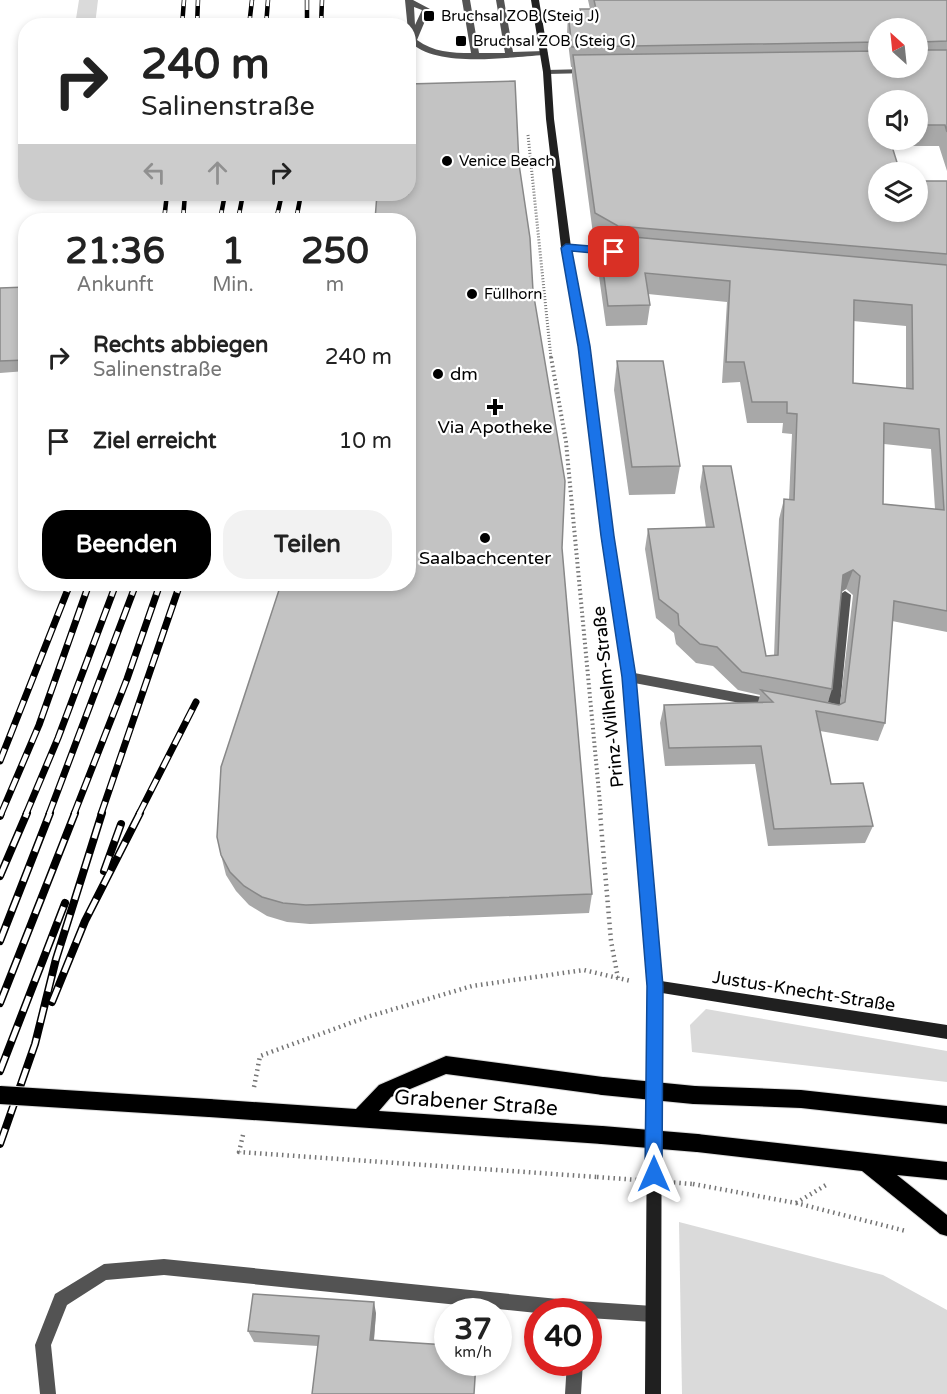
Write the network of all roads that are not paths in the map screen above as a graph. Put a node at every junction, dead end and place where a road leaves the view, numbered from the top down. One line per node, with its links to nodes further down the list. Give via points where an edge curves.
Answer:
1 (466, 0): 10 (street)
2 (500, 0): 9 (street)
3 (535, 0): 8 (street, Prinz-Wilhelm-Straße)
4 (410, 1): 5 (street); 6 (street, via 426,9)
5 (411, 18)
6 (416, 34)
7 (416, 46): 10 (street, via 433,54)
8 (544, 53): 9 (street); 12 (street, Prinz-Wilhelm-Straße)
9 (509, 54): 10 (street)
10 (475, 55)
11 (595, 71): 12 (street)
12 (547, 72): 13 (street, Prinz-Wilhelm-Straße)
13 (566, 248): 14 (street); 16 (street, Prinz-Wilhelm-Straße, via 584,346)
14 (626, 253)
15 (845, 595): 18 (street, via 833,716)
16 (629, 677): 17 (street); 19 (street, Prinz-Wilhelm-Straße)
17 (788, 708)
18 (822, 714)
19 (655, 986): 20 (street, Justus-Knecht-Straße); 29 (street, Prinz-Wilhelm-Straße)
20 (947, 1032)
21 (0, 1095): 23 (main road, Grabener Straße, bridge)
22 (947, 1115): 23 (main road, bridge, via 801,1099 694,1095 603,1086 446,1065 385,1091)
23 (361, 1117): 24 (main road, Grabener Straße, bridge, via 697,1143)
24 (865, 1161): 25 (main road, Grabener Straße); 26 (main road)
25 (947, 1171)
26 (947, 1227)
27 (524, 1304): 31 (street, via 164,1267 104,1272 61,1300 43,1345)
28 (602, 1311): 29 (street)
29 (653, 1314): 33 (street, Prinz-Wilhelm-Straße)
30 (574, 1376): 32 (street)
31 (48, 1394)
32 (573, 1394)
33 (653, 1394)

